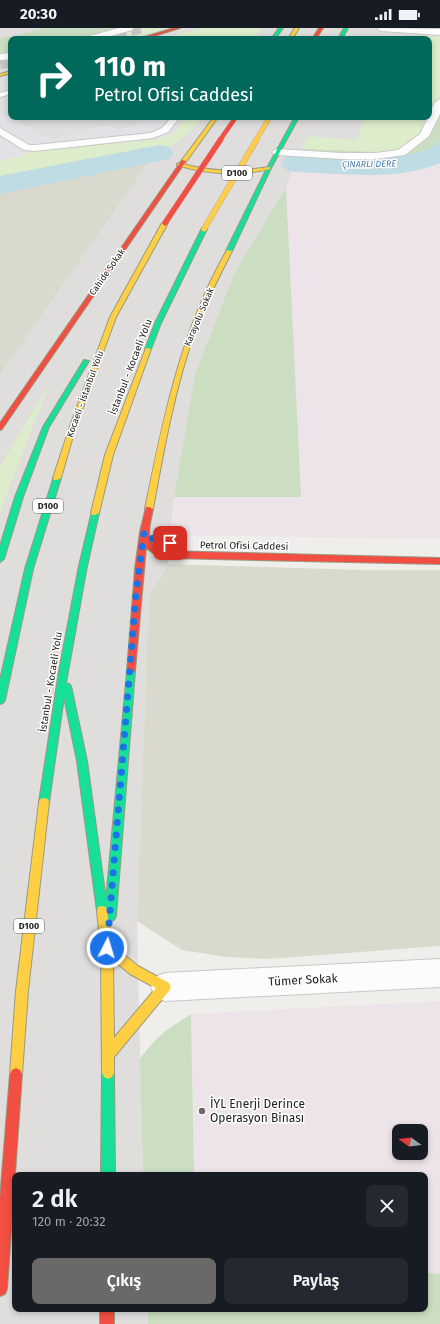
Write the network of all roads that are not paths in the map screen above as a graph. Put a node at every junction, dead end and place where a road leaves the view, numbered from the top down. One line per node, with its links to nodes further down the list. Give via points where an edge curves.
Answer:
1 (129, 28): 5 (street)
2 (178, 28): 6 (main road)
3 (381, 28): 4 (street)
4 (440, 32)
5 (100, 36)
6 (150, 36)
7 (440, 102): 16 (street, via 428,131 401,153)
8 (173, 120): 14 (lane, via 165,130 153,135 35,148 28,148)
9 (206, 120): 17 (main road, Cahide Sokak)
10 (214, 120): 17 (main road, Cahide Sokak)
11 (234, 120): 21 (main road, Kocaeli - İstanbul Yolu / D100, bridge, via 165,223)
12 (268, 120): 32 (main road, İstanbul - Kocaeli Yolu / D100, bridge, via 204,229 158,323 109,455 83,566)
13 (295, 120): 16 (main road, Karayolu Sokak)
14 (0, 131)
15 (215, 160): 17 (main road)
16 (273, 160): 18 (main road); 19 (main road); 20 (main road, Karayolu Sokak)
17 (186, 161): 19 (main road, via 230,172); 22 (main road, Cahide Sokak); 23 (main road, Cahide Sokak)
18 (237, 161)
19 (246, 172): 20 (main road)
20 (264, 178): 24 (main road, Karayolu Sokak, via 203,304 189,339 172,394)
21 (113, 317): 27 (main road, via 46,427 19,497); 33 (main road, Kocaeli - İstanbul Yolu / D100, via 72,429 29,569)
22 (56, 331)
23 (0, 428)
24 (144, 532): 25 (main road); 26 (main road, Petrol Ofisi Caddesi, via 147,546 153,551); 31 (main road, Karayolu Sokak)
25 (157, 541)
26 (169, 555): 28 (main road, Petrol Ofisi Caddesi); 29 (main road)
27 (0, 559)
28 (440, 561)
29 (154, 563)
30 (147, 574): 31 (main road)
31 (136, 594): 34 (main road, Karayolu Sokak)
32 (63, 671): 34 (main road, via 82,761); 39 (main road, İstanbul - Kocaeli Yolu / D100, via 39,839 22,991)
33 (0, 700)
34 (107, 948): 36 (main road, via 120,961); 37 (main road)
35 (440, 973): 36 (street, Tümer Sokak)
36 (165, 987): 37 (main road)
37 (109, 1054): 38 (main road)
38 (108, 1172)
39 (0, 1290)
40 (107, 1312): 41 (main road)
41 (107, 1324)

